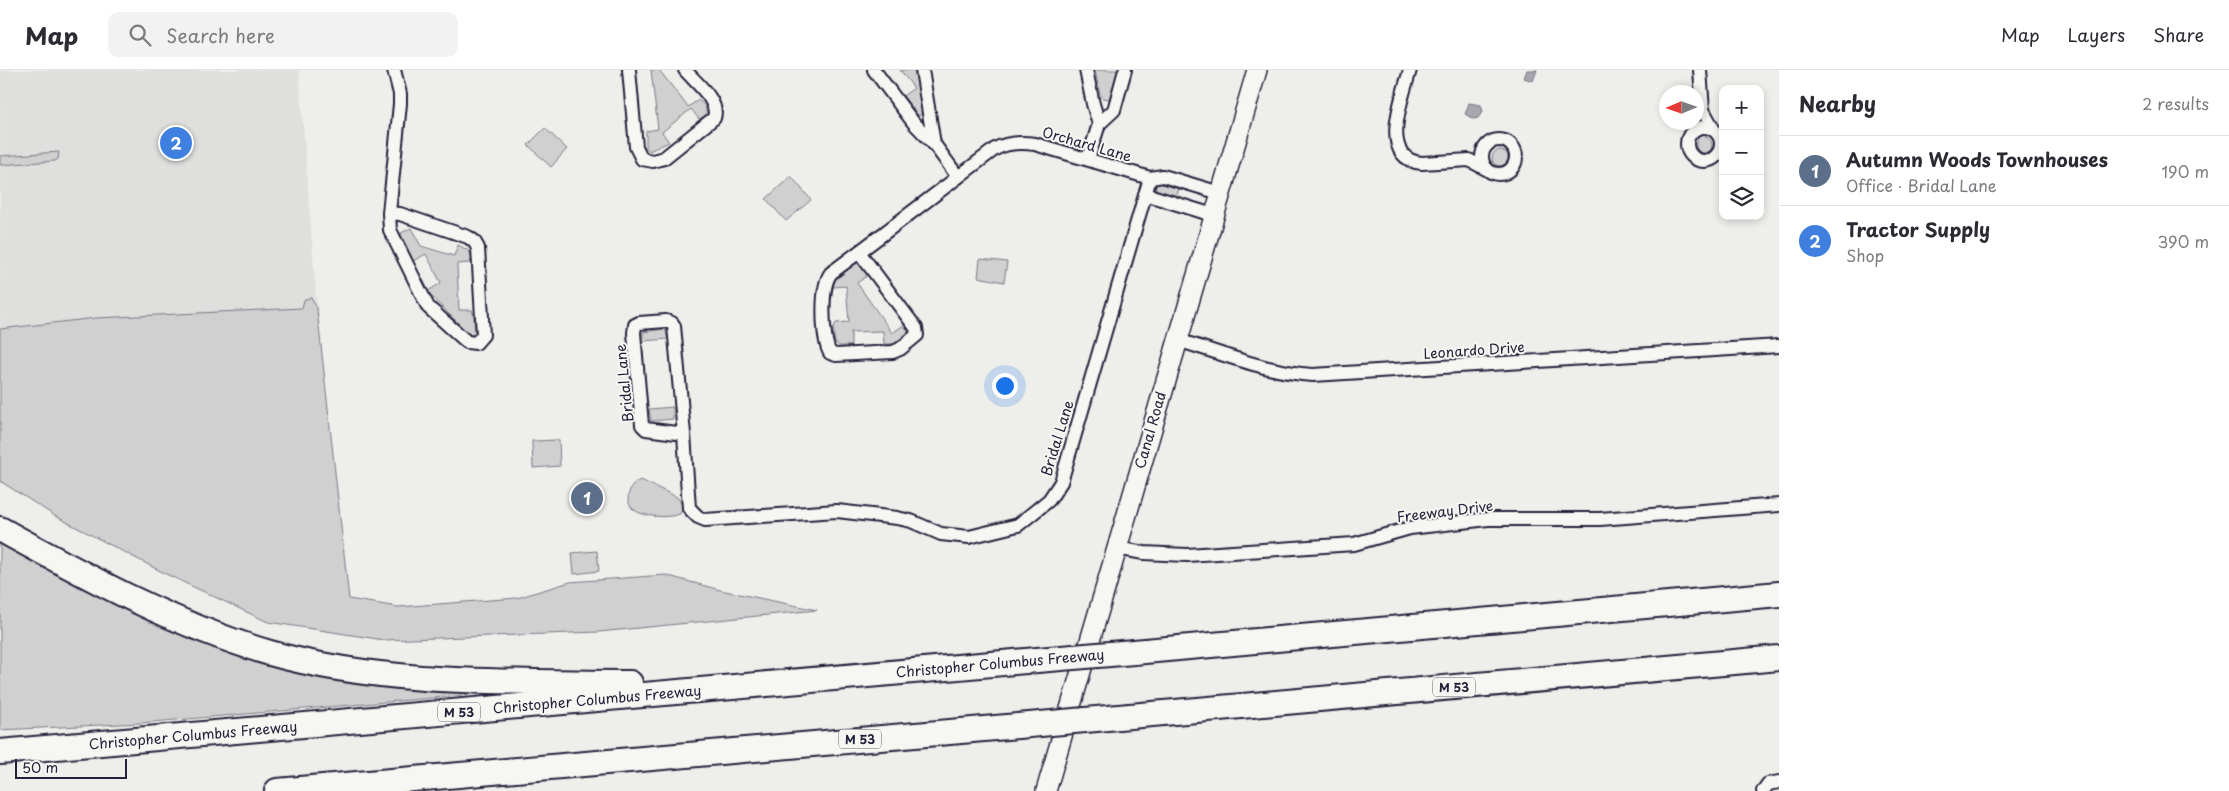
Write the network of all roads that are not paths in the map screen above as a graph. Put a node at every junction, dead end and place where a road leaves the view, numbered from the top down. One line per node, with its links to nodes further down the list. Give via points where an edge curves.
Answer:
1 (394, 70): 26 (street, via 400,104)
2 (630, 70): 3 (street, via 636,147 642,159 648,161 664,158 714,118 713,103)
3 (686, 70)
4 (874, 70): 17 (street)
5 (922, 70): 17 (street)
6 (1086, 70): 13 (street)
7 (1125, 70): 13 (street, via 1114,110)
8 (1257, 70): 24 (street, Canal Road)
9 (1410, 70): 20 (street, via 1397,118 1398,148 1415,162)
10 (1700, 70): 11 (street)
11 (1701, 85)
12 (1704, 112): 16 (street)
13 (1099, 124): 19 (street)
14 (1704, 127): 16 (street)
15 (1693, 130): 16 (street, via 1687,139 1687,150 1694,159 1705,162 1716,157 1721,146)
16 (1714, 130)
17 (934, 144): 22 (street)
18 (1484, 148): 20 (street); 21 (street, via 1482,159); 21 (street, via 1492,141 1503,140 1513,146 1517,158 1508,173 1496,175)
19 (1088, 160): 22 (street, Orchard Lane, via 1035,144 1014,143 995,148); 23 (street, Orchard Lane)
20 (1469, 160): 21 (street)
21 (1486, 169)
22 (958, 177): 28 (street, Orchard Lane)
23 (1150, 178): 24 (street, Orchard Lane, via 1163,176); 25 (street, Bridal Lane)
24 (1220, 193): 27 (street, Canal Road)
25 (1145, 194): 27 (street); 31 (street, Bridal Lane, via 1061,482 1049,500 1018,525 993,533 962,537 940,534 912,521 838,511 705,520 689,508)
26 (389, 213): 26 (street, via 390,230 428,307 467,342 476,343 482,335 478,248 474,241)
27 (1214, 215): 29 (street, Canal Road)
28 (859, 252): 28 (street, Orchard Lane, via 831,273 824,287 826,342 830,353 836,355 893,352 917,335 916,328)
29 (1176, 340): 30 (street, Leonardo Drive, via 1266,368 1313,375); 34 (street, Canal Road)
30 (1779, 346)
31 (684, 434): 31 (street, Bridal Lane, via 674,326 666,321 639,323 634,333 642,426)
32 (1779, 505): 34 (street, Freeway Drive, via 1600,519 1488,519 1410,528 1354,544 1187,555)
33 (0, 529): 37 (highway, via 86,576 180,621 243,645 298,660 380,674 438,679)
34 (1116, 548): 43 (street, Canal Road)
35 (1779, 594): 37 (highway, Christopher Columbus Freeway / M 53, bridge)
36 (1779, 658): 39 (highway, M 53, bridge)
37 (753, 686): 38 (highway, Christopher Columbus Freeway / M 53)
38 (0, 752)
39 (703, 752): 41 (highway, M 53); 42 (highway)
40 (1779, 782): 44 (street, via 1768,784)
41 (277, 791)
42 (419, 791)
43 (1046, 791)
44 (1763, 791)

